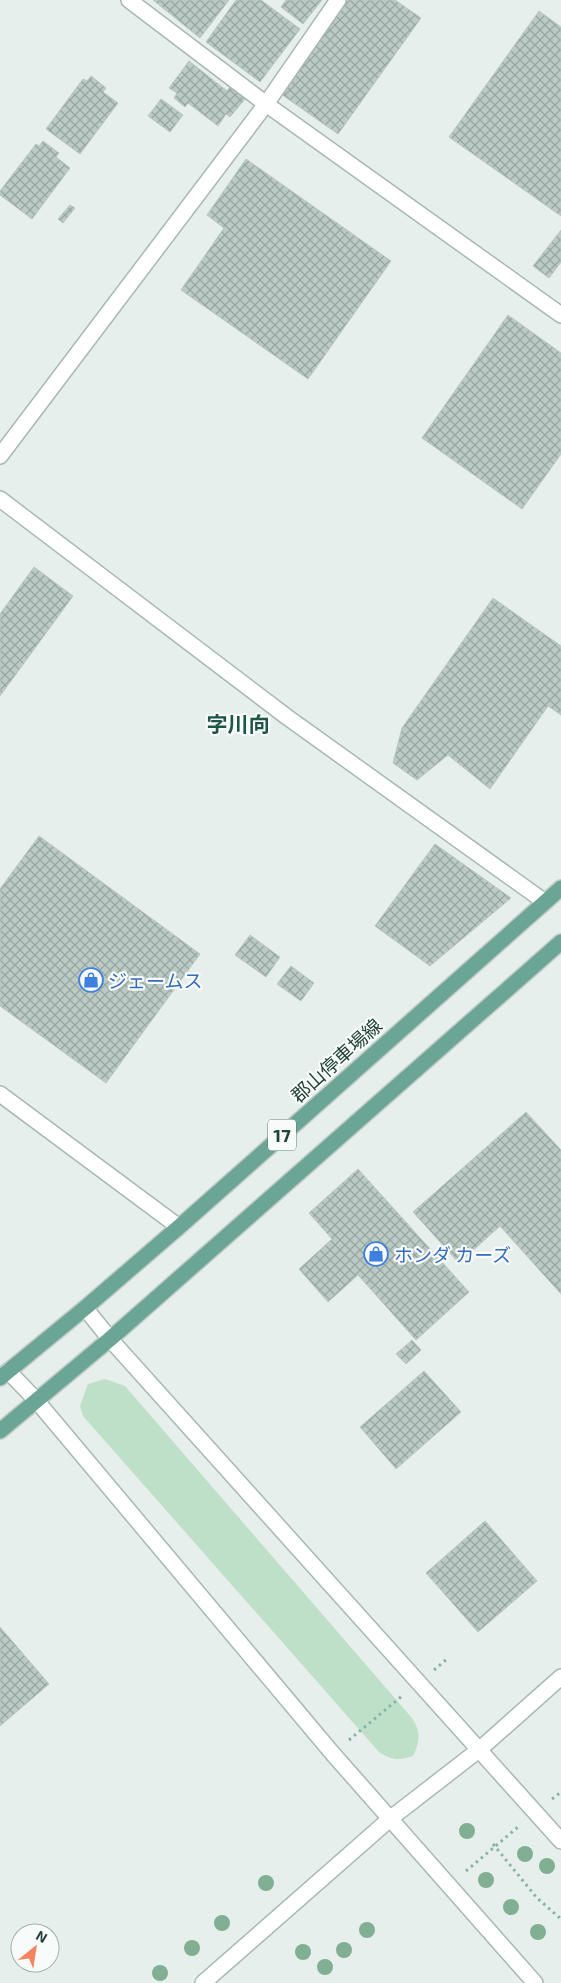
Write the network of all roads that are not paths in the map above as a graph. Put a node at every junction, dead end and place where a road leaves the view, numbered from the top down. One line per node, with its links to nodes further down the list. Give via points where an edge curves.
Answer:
1 (129, 0): 3 (street)
2 (338, 0): 3 (street)
3 (266, 104): 4 (street); 5 (street)
4 (561, 315)
5 (0, 456)
6 (0, 499): 8 (street, via 287,717)
7 (561, 888): 8 (main road, 郡山停車場線 / 17)
8 (545, 902): 11 (main road, 郡山停車場線 / 17)
9 (561, 942): 13 (main road, 17)
10 (0, 1094): 11 (street)
11 (179, 1227): 12 (main road, 郡山停車場線 / 17)
12 (85, 1308): 13 (street); 14 (main road, 郡山停車場線 / 17)
13 (110, 1338): 15 (main road, 17); 18 (street)
14 (4, 1374): 15 (street)
15 (36, 1400): 16 (main road, 17); 19 (street, via 333,1754)
16 (0, 1431)
17 (561, 1677): 18 (street)
18 (480, 1748): 19 (street); 20 (street)
19 (391, 1818): 21 (street); 22 (street)
20 (561, 1841)
21 (203, 1983)
22 (535, 1983)

